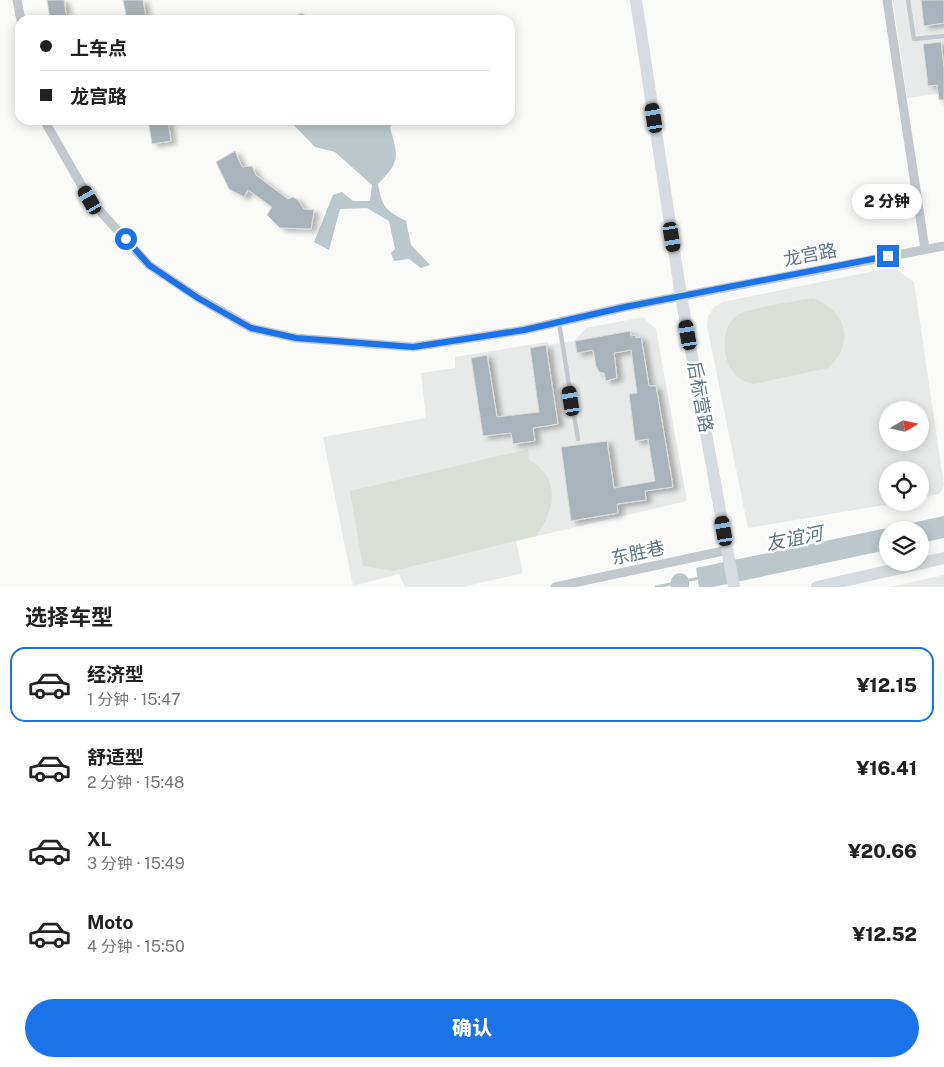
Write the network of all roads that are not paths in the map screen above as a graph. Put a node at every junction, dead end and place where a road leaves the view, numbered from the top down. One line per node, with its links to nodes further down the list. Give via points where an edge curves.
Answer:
1 (18, 0): 5 (street)
2 (636, 0): 10 (street, 后标营路)
3 (887, 0): 9 (street)
4 (908, 0): 6 (lane, via 914,39)
5 (20, 15)
6 (944, 36)
7 (47, 125): 11 (street, 龙宫路, via 90,200 149,265 251,328 296,338 413,347)
8 (944, 246): 9 (street, 龙宫路)
9 (925, 249): 10 (street, 龙宫路)
10 (681, 296): 11 (street, 龙宫路); 13 (street, 后标营路)
11 (559, 323): 12 (lane)
12 (578, 440)
13 (728, 550): 15 (street, 东胜巷); 16 (street, 后标营路)
14 (944, 558): 17 (street)
15 (555, 587)
16 (734, 587)
17 (817, 587)

